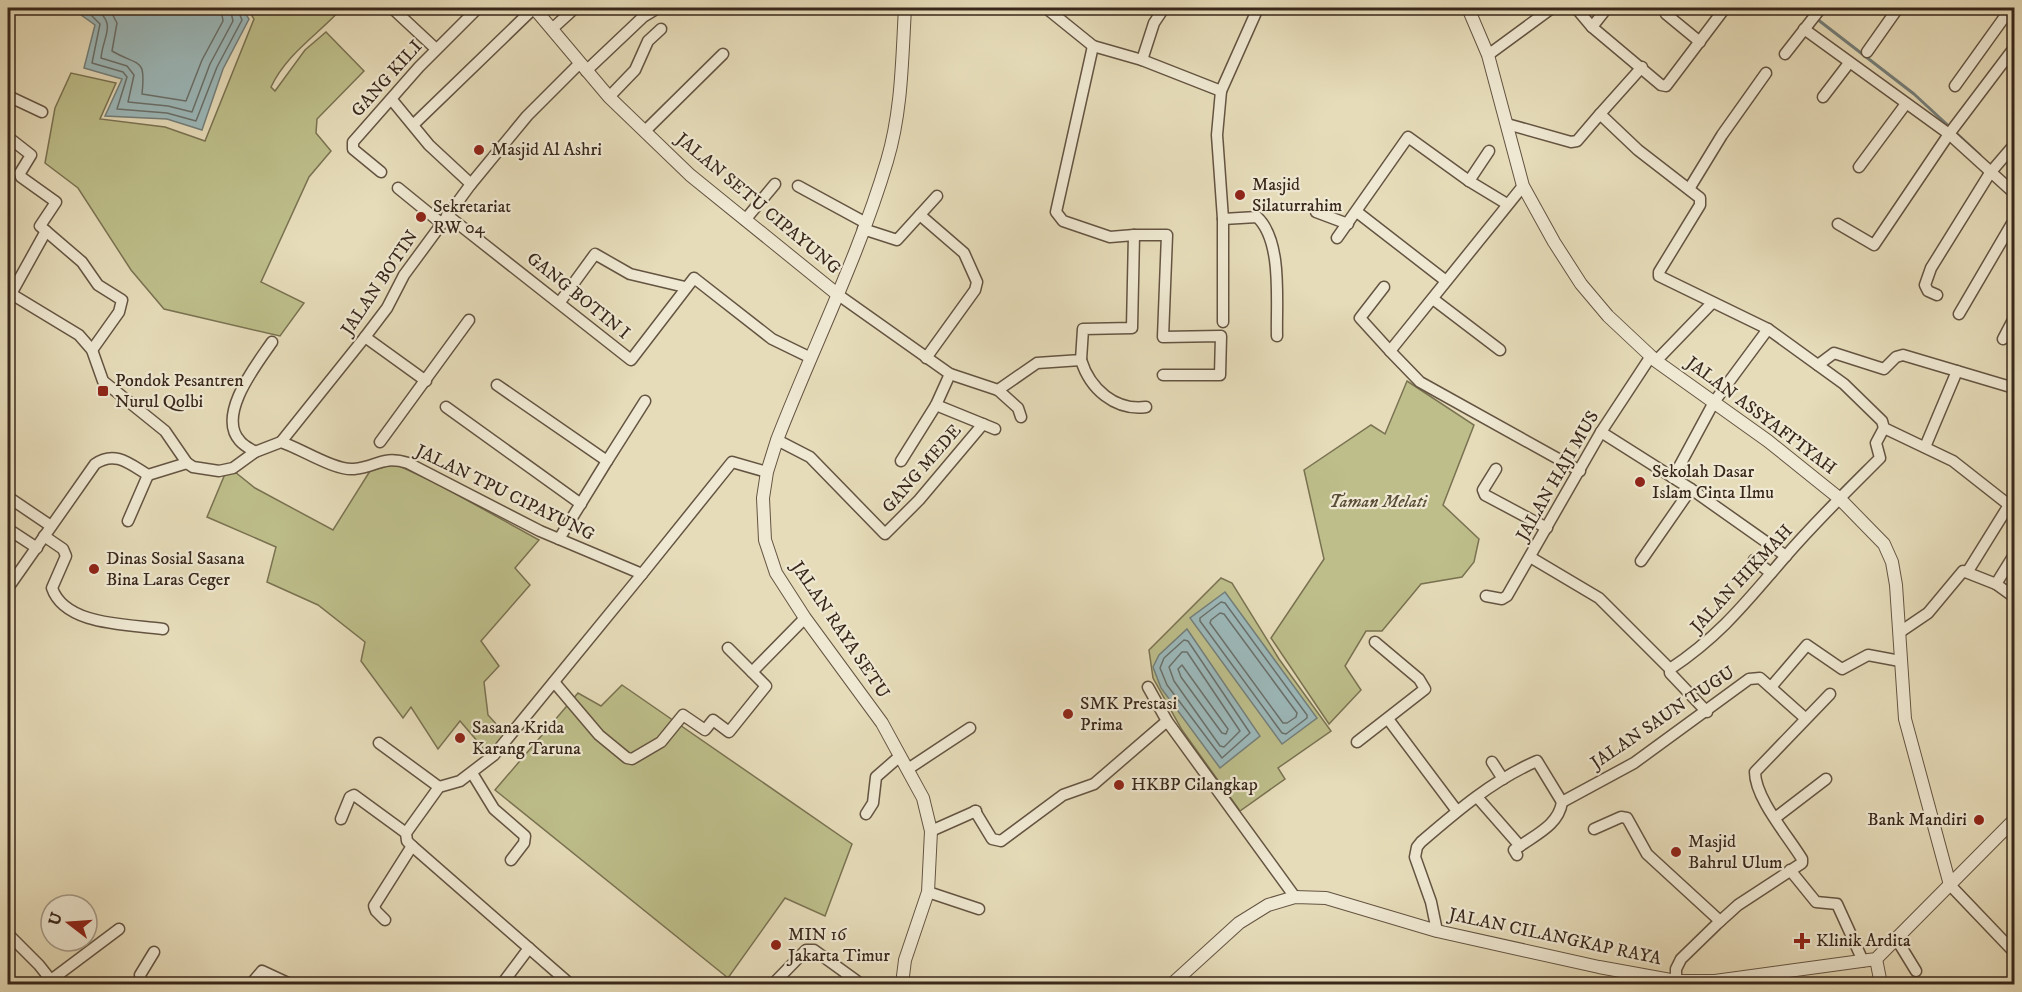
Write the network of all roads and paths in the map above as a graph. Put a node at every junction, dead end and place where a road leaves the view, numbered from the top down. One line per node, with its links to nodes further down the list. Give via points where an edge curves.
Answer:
1 (392, 8): 26 (street)
2 (478, 8): 26 (street, GANG KILI)
3 (534, 8): 20 (street, JALAN SETU CIPAYUNG); 45 (street)
4 (574, 8): 20 (street)
5 (658, 8): 34 (street, JALAN BOTIN)
6 (905, 8): 74 (street, JALAN RAYA SETU, via 898,110 887,160)
7 (1046, 8): 24 (street)
8 (1164, 8): 31 (street, via 1154,23)
9 (1258, 8): 37 (street)
10 (1468, 8): 30 (street, JALAN ASSYAFI'IYAH)
11 (1551, 8): 30 (street)
12 (1576, 8): 19 (street)
13 (1607, 8): 19 (street)
14 (1671, 8): 23 (street, via 1666,14)
15 (1898, 8): 27 (street)
16 (2011, 8): 36 (street)
17 (1721, 9): 23 (street)
18 (1818, 12): 22 (street)
19 (1592, 27): 33 (street)
20 (552, 29): 34 (street, JALAN SETU CIPAYUNG)
21 (661, 29): 39 (street, via 648,41 635,70)
22 (1804, 29): 29 (street); 32 (street)
23 (1700, 42): 33 (street, via 1666,86)
24 (1093, 46): 31 (street); 76 (street, via 1056,212 1063,221 1110,237)
25 (2014, 48): 48 (street)
26 (436, 49): 41 (street, GANG KILI)
27 (1867, 51)
28 (723, 54): 47 (street)
29 (1785, 54)
30 (1488, 55): 46 (street, JALAN ASSYAFI'IYAH)
31 (1142, 60): 37 (street)
32 (1849, 63): 40 (street); 42 (street)
33 (1642, 67): 44 (street)
34 (583, 68): 39 (street, JALAN SETU CIPAYUNG); 56 (street, JALAN BOTIN, via 526,116)
35 (1766, 73): 61 (street)
36 (1955, 86)
37 (1221, 91): 69 (street, via 1217,135)
38 (8, 96): 43 (street)
39 (609, 97): 47 (street, JALAN SETU CIPAYUNG)
40 (1823, 97)
41 (392, 100): 45 (street); 54 (street, GANG KILI, via 352,146)
42 (1905, 105): 48 (street); 52 (street)
43 (42, 112)
44 (1600, 114): 46 (street, via 1576,141 1570,142); 61 (street, via 1638,150)
45 (413, 124): 56 (street, via 429,145)
46 (1507, 124): 59 (street, JALAN ASSYAFI'IYAH)
47 (645, 130): 70 (street, JALAN SETU CIPAYUNG, via 690,175)
48 (1952, 130): 53 (street); 73 (street, via 1874,245)
49 (8, 137): 75 (street, via 31,156 21,177 56,202 40,225)
50 (2014, 145): 53 (street)
51 (1490, 151): 55 (street)
52 (1858, 166)
53 (1994, 169): 62 (street); 83 (street, via 1931,268 1925,285)
54 (381, 172)
55 (1469, 181): 64 (street); 66 (street, via 1407,137)
56 (471, 184): 68 (street, JALAN BOTIN)
57 (775, 184): 70 (street)
58 (798, 186): 74 (street)
59 (1523, 186): 64 (street); 101 (street, JALAN ASSYAFI'IYAH, via 1581,284)
60 (398, 188): 68 (street, GANG BOTIN I)
61 (1689, 189): 86 (street, via 1700,198 1700,206 1659,276)
62 (2014, 193)
63 (937, 196): 67 (street)
64 (1507, 204): 78 (street)
65 (1316, 212): 72 (street)
66 (1357, 212): 72 (street); 78 (street)
67 (920, 215): 74 (street, via 897,240); 100 (street, via 963,253 977,282)
68 (444, 219): 85 (street, GANG BOTIN I); 93 (street, JALAN BOTIN)
69 (1223, 219): 90 (street); 92 (street, via 1257,217 1272,245)
70 (745, 220): 82 (street, JALAN SETU CIPAYUNG)
71 (2014, 220): 87 (street)
72 (1348, 224): 77 (street)
73 (1838, 224)
74 (865, 226): 82 (street, JALAN RAYA SETU)
75 (46, 231): 81 (street); 96 (street, via 82,262 98,285 122,300 119,312)
76 (1134, 236): 102 (street, via 1133,327 1083,329); 106 (street, via 1167,235 1163,337 1221,336 1220,375)
77 (1336, 238)
78 (1446, 281): 84 (street)
79 (685, 287): 85 (street, via 636,277 595,254); 85 (street, GANG BOTIN I, via 631,360); 99 (street, via 692,279 697,280 772,339)
80 (1384, 287): 98 (street, via 1360,318)
81 (9, 293): 96 (street, via 71,329)
82 (837, 294): 99 (street, JALAN RAYA SETU); 100 (street)
83 (1938, 295)
84 (1433, 299): 97 (street); 98 (street)
85 (560, 302)
86 (1712, 303): 91 (street); 101 (street, JALAN HAJI MUS)
87 (1959, 314)
88 (2014, 318): 94 (street)
89 (469, 320): 107 (street)
90 (1223, 322)
91 (1768, 329): 103 (street); 112 (street)
92 (1277, 336)
93 (366, 337): 107 (street); 122 (street, JALAN BOTIN)
94 (2002, 339)
95 (272, 342): 125 (street, via 235,405 239,441)
96 (92, 350): 128 (street, via 103,381 165,431)
97 (1500, 350)
98 (1390, 351): 130 (street, via 1420,382)
99 (809, 357): 121 (street, JALAN RAYA SETU)
100 (926, 358): 105 (street)
101 (1654, 359): 112 (street, JALAN ASSYAFI'IYAH); 120 (street, JALAN HAJI MUS)
102 (1081, 360): 110 (street, via 1037,363); 115 (street, via 1102,393 1117,405 1130,409)
103 (1818, 365): 104 (street, via 1834,353 1884,369 1896,357 1903,356); 118 (street, via 1859,398)
104 (1957, 370): 109 (street); 124 (street)
105 (950, 374): 110 (street); 113 (street)
106 (1163, 375)
107 (426, 381): 123 (street)
108 (498, 386): 126 (street)
109 (2014, 388)
110 (998, 390): 116 (street)
111 (645, 401): 126 (street)
112 (1714, 402): 133 (street); 136 (street, JALAN ASSYAFI'IYAH, via 1768,441)
113 (936, 405): 117 (street); 127 (street)
114 (446, 407): 137 (street)
115 (1146, 407)
116 (1021, 417)
117 (983, 424): 119 (street); 121 (street, GANG MEDE, via 885,534 810,457)
118 (1884, 428): 124 (street); 136 (street, JALAN HIKMAH, via 1876,443 1880,458)
119 (995, 429)
120 (1601, 432): 130 (street, JALAN HAJI MUS); 133 (street)
121 (777, 440): 131 (street, JALAN RAYA SETU)
122 (280, 442): 125 (street); 143 (street, JALAN TPU CIPAYUNG, via 354,470 380,460 408,463)
123 (380, 442)
124 (1925, 447): 150 (street, via 1953,461 2008,505)
125 (255, 453): 128 (street, via 233,468 219,471 203,471)
126 (607, 461): 137 (street)
127 (901, 461)
128 (187, 463): 132 (street)
129 (1496, 469): 140 (street, via 1483,490 1485,495)
130 (1580, 471): 140 (street, JALAN HAJI MUS)
131 (767, 472): 152 (street, via 732,462); 157 (street, JALAN RAYA SETU, via 763,498 765,540 776,573)
132 (148, 475): 138 (street); 139 (street, via 116,457 101,459)
133 (1673, 478): 134 (street)
134 (1691, 489): 146 (street); 149 (street)
135 (8, 497): 139 (street)
136 (1836, 502): 146 (street, JALAN HIKMAH); 159 (street, JALAN ASSYAFI'IYAH, via 1884,544 1892,562)
137 (581, 504): 143 (street)
138 (128, 521)
139 (51, 526): 142 (street)
140 (1547, 528): 147 (street, JALAN HAJI MUS)
141 (8, 529): 144 (street)
142 (44, 536): 144 (street); 158 (street, via 66,555 52,588 62,606 88,617)
143 (559, 539): 152 (street, JALAN TPU CIPAYUNG)
144 (37, 548): 154 (street)
145 (2014, 555): 153 (street)
146 (1786, 556): 151 (street, JALAN HIKMAH)
147 (1530, 557): 155 (street, JALAN HAJI MUS, via 1507,596); 163 (street, via 1599,598)
148 (1754, 560): 151 (street)
149 (1641, 561)
150 (1967, 570): 153 (street); 159 (street, via 1928,613)
151 (1772, 573): 163 (street, JALAN HIKMAH, via 1740,612 1704,646)
152 (642, 574): 165 (street)
153 (1996, 584): 156 (street)
154 (8, 588)
155 (1486, 596)
156 (2014, 597)
157 (805, 618): 164 (street); 176 (street, JALAN RAYA SETU, via 882,723)
158 (163, 629)
159 (1900, 632): 162 (street, JALAN ASSYAFI'IYAH)
160 (1375, 642): 171 (street, via 1419,679 1425,689)
161 (728, 648): 164 (street)
162 (1900, 661): 167 (street, via 1868,655 1842,669 1807,645); 196 (street, JALAN ASSYAFI'IYAH, via 1905,719)
163 (1670, 669): 169 (street)
164 (752, 672): 165 (street, via 766,686 729,732 713,720 705,730 683,715 661,742 632,759 599,735)
165 (554, 682): 179 (street, via 494,755)
166 (1148, 687): 172 (street)
167 (1771, 687): 169 (street, JALAN SAUN TUGU, via 1760,678 1749,679); 170 (street)
168 (1830, 694): 170 (street)
169 (1707, 712): 184 (street, JALAN SAUN TUGU, via 1634,763)
170 (1805, 718): 187 (street, via 1755,772 1756,782)
171 (1388, 719): 174 (street); 185 (street)
172 (1167, 721): 191 (street, via 1094,784 1063,795 1001,841 992,840 975,811); 198 (street)
173 (970, 728): 178 (street)
174 (1357, 742)
175 (379, 743): 182 (street)
176 (900, 756): 178 (street, JALAN RAYA SETU); 186 (street, via 876,777 873,803)
177 (1492, 762): 180 (street)
178 (908, 769): 191 (street, JALAN RAYA SETU, via 923,798)
179 (472, 773): 182 (street); 194 (street, via 494,808 525,836)
180 (1503, 779): 183 (street); 184 (street, via 1538,761)
181 (1826, 779): 187 (street)
182 (439, 787): 192 (street)
183 (1477, 797): 184 (street, via 1518,851 1554,821); 185 (street)
184 (1562, 802)
185 (1457, 811): 203 (street, via 1415,851)
186 (866, 814)
187 (1775, 818): 195 (street, via 1802,859)
188 (341, 819): 192 (street, via 354,795)
189 (2014, 820): 196 (street)
190 (1594, 829): 201 (street, via 1627,818 1647,854)
191 (931, 831): 197 (street, JALAN RAYA SETU)
192 (406, 833): 193 (street)
193 (412, 846): 200 (street, via 376,902 376,911); 206 (street)
194 (511, 860)
195 (1790, 870): 201 (street); 210 (street, via 1816,902 1837,903)
196 (1950, 885): 205 (street); 208 (street)
197 (928, 892): 199 (street); 222 (street, JALAN RAYA SETU, via 905,960)
198 (1295, 897): 203 (street, JALAN CILANGKAP RAYA, via 1326,898); 223 (street, JALAN CILANGKAP RAYA, via 1268,905 1239,923)
199 (979, 909)
200 (385, 920)
201 (1720, 921): 213 (street, via 1681,958)
202 (119, 929): 214 (street)
203 (1437, 931): 212 (street, JALAN CILANGKAP RAYA)
204 (8, 934): 214 (street)
205 (1897, 940): 209 (street); 211 (street)
206 (529, 948): 218 (street); 219 (street)
207 (154, 951): 215 (street, via 140,975)
208 (2014, 952)
209 (1876, 959): 210 (street, JALAN CILANGKAP RAYA); 224 (street)
210 (1863, 961): 213 (street, JALAN CILANGKAP RAYA, via 1715,981)
211 (1916, 971)
212 (1651, 981): 213 (street, JALAN CILANGKAP RAYA)
213 (1676, 981)
214 (52, 982)
215 (142, 984)
216 (251, 984): 217 (street, via 262,971)
217 (290, 984)
218 (502, 984)
219 (570, 984)
220 (773, 984): 221 (street, via 806,950 814,950)
221 (861, 984)
222 (902, 984)
223 (1172, 984)
224 (1881, 984)

